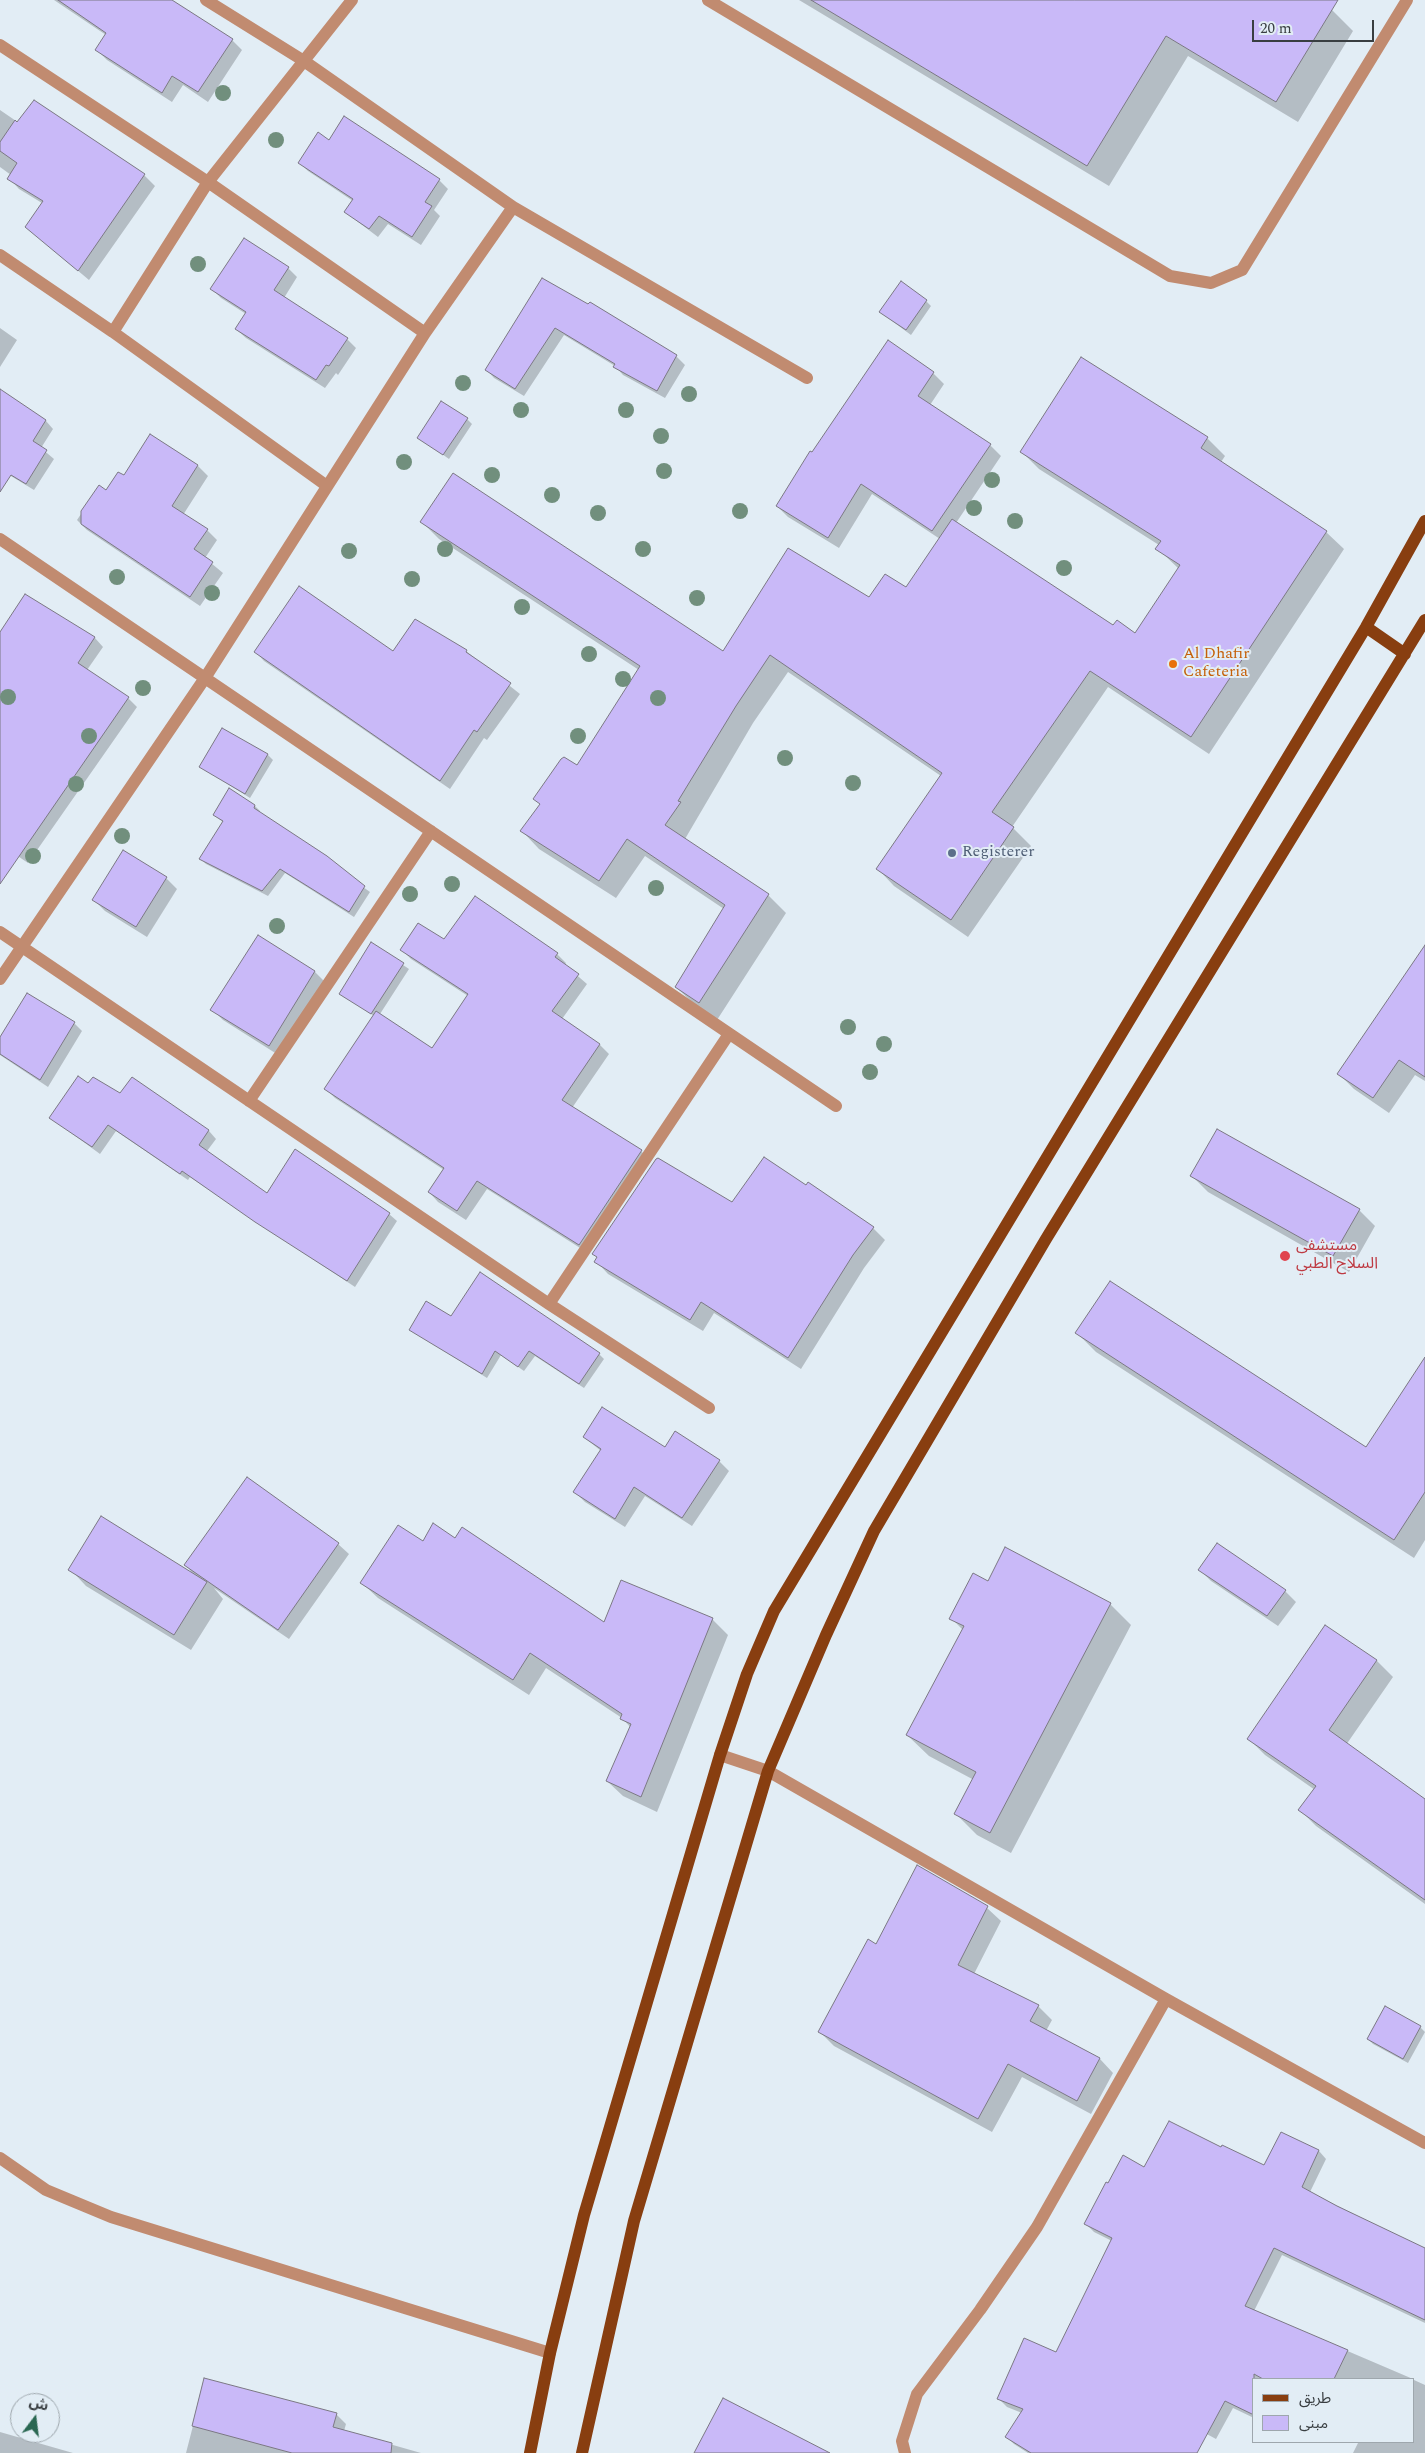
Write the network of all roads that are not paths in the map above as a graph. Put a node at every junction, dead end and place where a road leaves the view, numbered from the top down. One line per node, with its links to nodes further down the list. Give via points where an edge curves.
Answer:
1 (206, 0): 6 (street)
2 (352, 0): 6 (street)
3 (708, 0): 4 (street, via 1170,276 1212,284 1242,270)
4 (1407, 0)
5 (0, 45): 7 (street)
6 (304, 61): 7 (street); 8 (street)
7 (208, 182): 10 (street); 11 (street)
8 (513, 207): 11 (street); 12 (street)
9 (0, 254): 10 (street)
10 (113, 332): 13 (street)
11 (425, 333): 13 (street)
12 (807, 378)
13 (327, 486): 19 (street)
14 (1425, 521): 17 (main road)
15 (0, 539): 19 (street)
16 (1425, 620): 18 (main road)
17 (1366, 627): 18 (main road); 29 (main road, via 774,1611 747,1674)
18 (1405, 654): 30 (main road, via 1046,1238 874,1530 796,1701)
19 (205, 678): 20 (street); 22 (street)
20 (431, 831): 24 (street); 25 (street)
21 (0, 932): 22 (street)
22 (23, 948): 23 (street); 25 (street)
23 (0, 979)
24 (729, 1034): 26 (street); 27 (street)
25 (249, 1101): 27 (street)
26 (836, 1106)
27 (549, 1304): 28 (street)
28 (709, 1408)
29 (720, 1755): 30 (street); 34 (main road, via 584,2215)
30 (768, 1771): 31 (street); 36 (main road, via 634,2221)
31 (1166, 2000): 32 (street); 37 (street, via 1037,2228 917,2394 902,2441)
32 (1425, 2143)
33 (0, 2158): 34 (street, via 46,2190 110,2217)
34 (550, 2353): 35 (main road)
35 (530, 2453)
36 (582, 2453)
37 (905, 2453)

